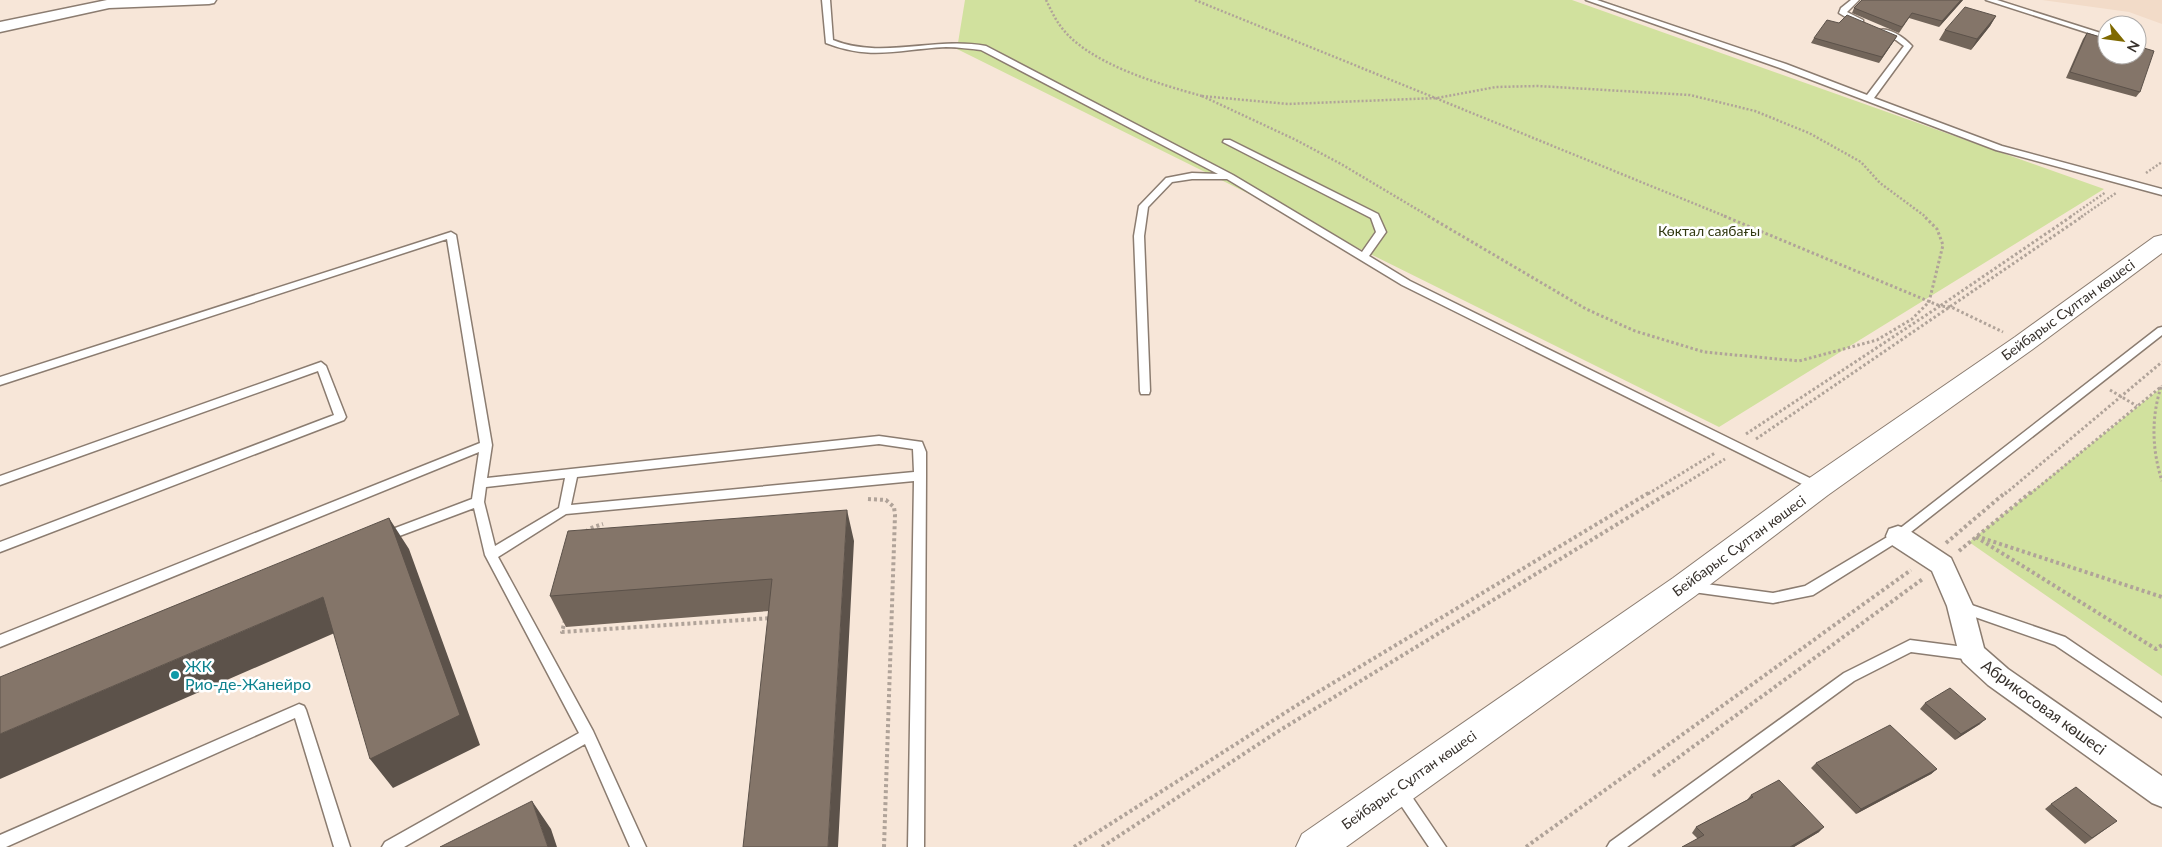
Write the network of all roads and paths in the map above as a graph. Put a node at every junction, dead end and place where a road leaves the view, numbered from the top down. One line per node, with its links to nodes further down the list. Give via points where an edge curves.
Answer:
1 (209, 0): 8 (street, via 109,4)
2 (826, 0): 14 (lane, via 829,41 845,48 871,52 946,45 983,48)
3 (1046, 0): 10 (path, via 1059,25 1077,43 1097,56 1149,81)
4 (1195, 0): 11 (path)
5 (1590, 0): 12 (lane, via 1730,46)
6 (1855, 0): 12 (lane, via 1843,14 1899,38 1908,46)
7 (1990, 0): 9 (lane)
8 (0, 27)
9 (2097, 33)
10 (1202, 96): 11 (path, via 1288,104); 20 (path, via 1341,164 1586,309 1636,331 1704,352 1799,361 1877,340 1912,319)
11 (1437, 98): 20 (path); 20 (path, via 1496,87 1538,86 1690,95 1755,111 1809,132 1861,162 1880,183 1920,211 1937,229 1943,245)
12 (1869, 98): 15 (lane, via 2023,156)
13 (1226, 142): 19 (lane, via 1375,216 1381,232)
14 (1230, 177): 19 (lane); 29 (lane, via 1192,176 1170,180 1144,206 1140,236)
15 (2122, 180): 16 (lane); 21 (path)
16 (2132, 182): 17 (lane); 22 (path)
17 (2162, 192)
18 (2162, 242): 24 (street, Бейбарыс Сұлтан көшесі)
19 (1363, 258): 32 (lane, via 1406,283)
20 (1930, 302): 21 (path)
21 (1940, 306): 22 (path); 32 (path)
22 (1951, 307): 24 (path); 34 (path)
23 (2162, 330): 27 (lane)
24 (2024, 343): 41 (street, Бейбарыс Сұлтан көшесі)
25 (2162, 362): 30 (path)
26 (0, 381): 33 (lane, via 451,235)
27 (2096, 382): 30 (path); 46 (lane)
28 (2162, 387): 31 (path); 35 (path, via 2154,422)
29 (1145, 391)
30 (2121, 396): 31 (path); 52 (path)
31 (2137, 406): 47 (path)
32 (1731, 443): 34 (lane); 72 (path, via 1322,690)
33 (486, 445): 40 (lane); 58 (lane)
34 (1740, 450): 41 (lane); 73 (path, via 1277,732)
35 (2160, 470): 39 (path)
36 (572, 473): 37 (lane, via 879,440 918,445); 40 (lane); 44 (lane)
37 (920, 476): 44 (lane); 71 (lane)
38 (0, 481): 50 (lane, via 321,366 340,418)
39 (2162, 481)
40 (480, 483): 43 (lane)
41 (1818, 487): 53 (street, Бейбарыс Сұлтан көшесі)
42 (860, 499): 70 (path, via 886,500 894,507 895,515)
43 (478, 502): 49 (lane); 51 (lane)
44 (564, 510): 51 (lane)
45 (606, 523): 48 (path, via 588,529)
46 (1898, 536): 52 (street); 53 (lane, via 1808,591 1773,598)
47 (1976, 536): 52 (path); 54 (path); 59 (path, via 2156,649)
48 (586, 538)
49 (377, 540)
50 (0, 547)
51 (491, 555): 62 (lane)
52 (1936, 560): 55 (street, Абрикосовая көшесі); 63 (path); 76 (path)
53 (1684, 587): 64 (street, Бейбарыс Сұлтан көшесі)
54 (2162, 597)
55 (1960, 606): 60 (street, Абрикосовая көшесі); 61 (lane, via 2060,641)
56 (567, 614): 57 (path, via 562,632 775,618)
57 (774, 625)
58 (0, 641)
59 (2162, 644)
60 (1972, 654): 65 (street, Абрикосовая көшесі, via 1998,677); 77 (lane, via 1910,646 1849,677)
61 (2162, 711)
62 (588, 735): 68 (lane); 69 (lane)
63 (1653, 776)
64 (1398, 788): 74 (street, Бейбарыс Сұлтан көшесі); 75 (lane)
65 (2162, 793)
66 (0, 842): 67 (lane, via 299,710)
67 (342, 847)
68 (390, 847)
69 (638, 847)
70 (884, 847)
71 (916, 847)
72 (1074, 847)
73 (1102, 847)
74 (1315, 847)
75 (1438, 847)
76 (1526, 847)
77 (1615, 847)

